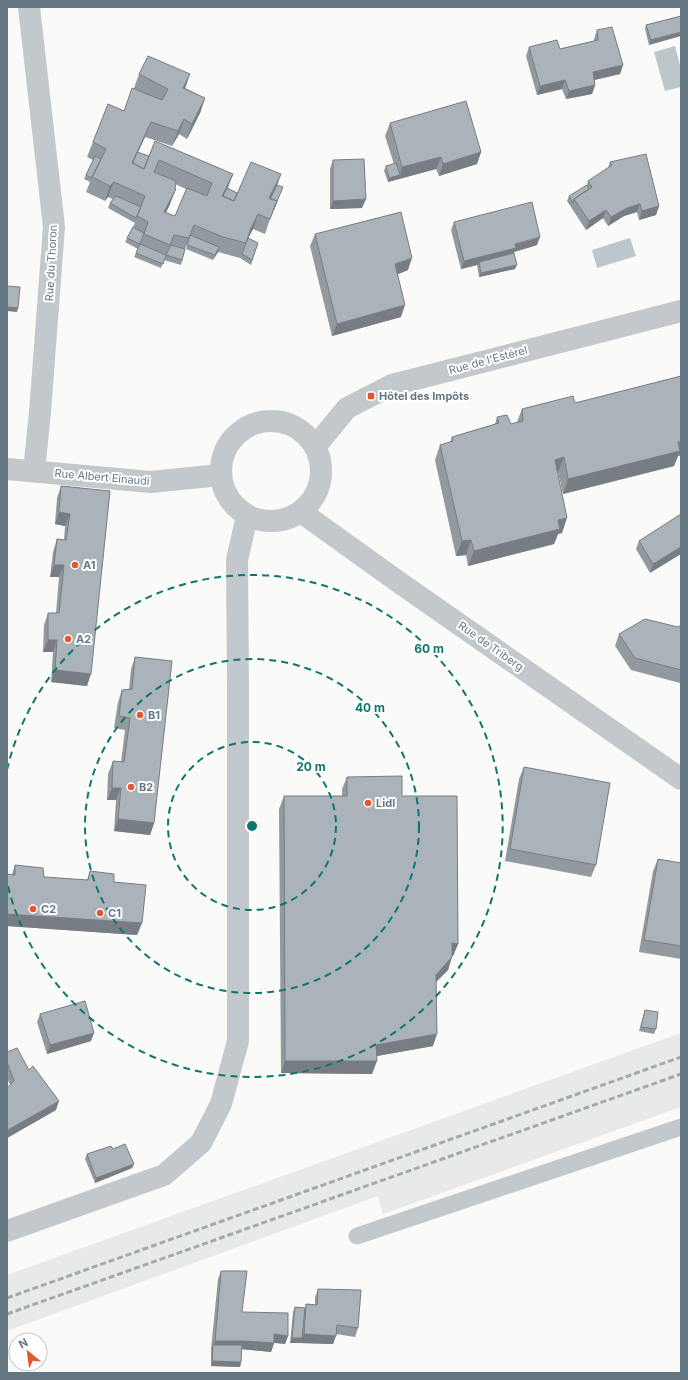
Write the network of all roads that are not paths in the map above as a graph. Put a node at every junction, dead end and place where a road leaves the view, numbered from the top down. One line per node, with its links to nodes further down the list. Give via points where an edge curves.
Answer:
1 (29, 7): 5 (street, Rue du Thoron, via 54,226)
2 (681, 311): 3 (street, Rue de l'Estérel, via 392,385 347,408)
3 (315, 447): 6 (street, via 304,433 293,426 276,421 261,422 244,428 231,440 222,455); 7 (street, via 321,464 320,482 313,499)
4 (7, 469): 5 (street, Rue Albert Einaudi)
5 (34, 471): 6 (street, Rue Albert Einaudi, via 151,482)
6 (220, 475): 8 (street, via 224,492 234,507)
7 (301, 512): 8 (street, via 278,521 264,521); 9 (street, Rue de Triberg)
8 (247, 516): 11 (street, via 237,560 238,1041 222,1104 201,1143 164,1175)
9 (681, 779)
10 (681, 1127): 12 (lane)
11 (7, 1231)
12 (357, 1236)

